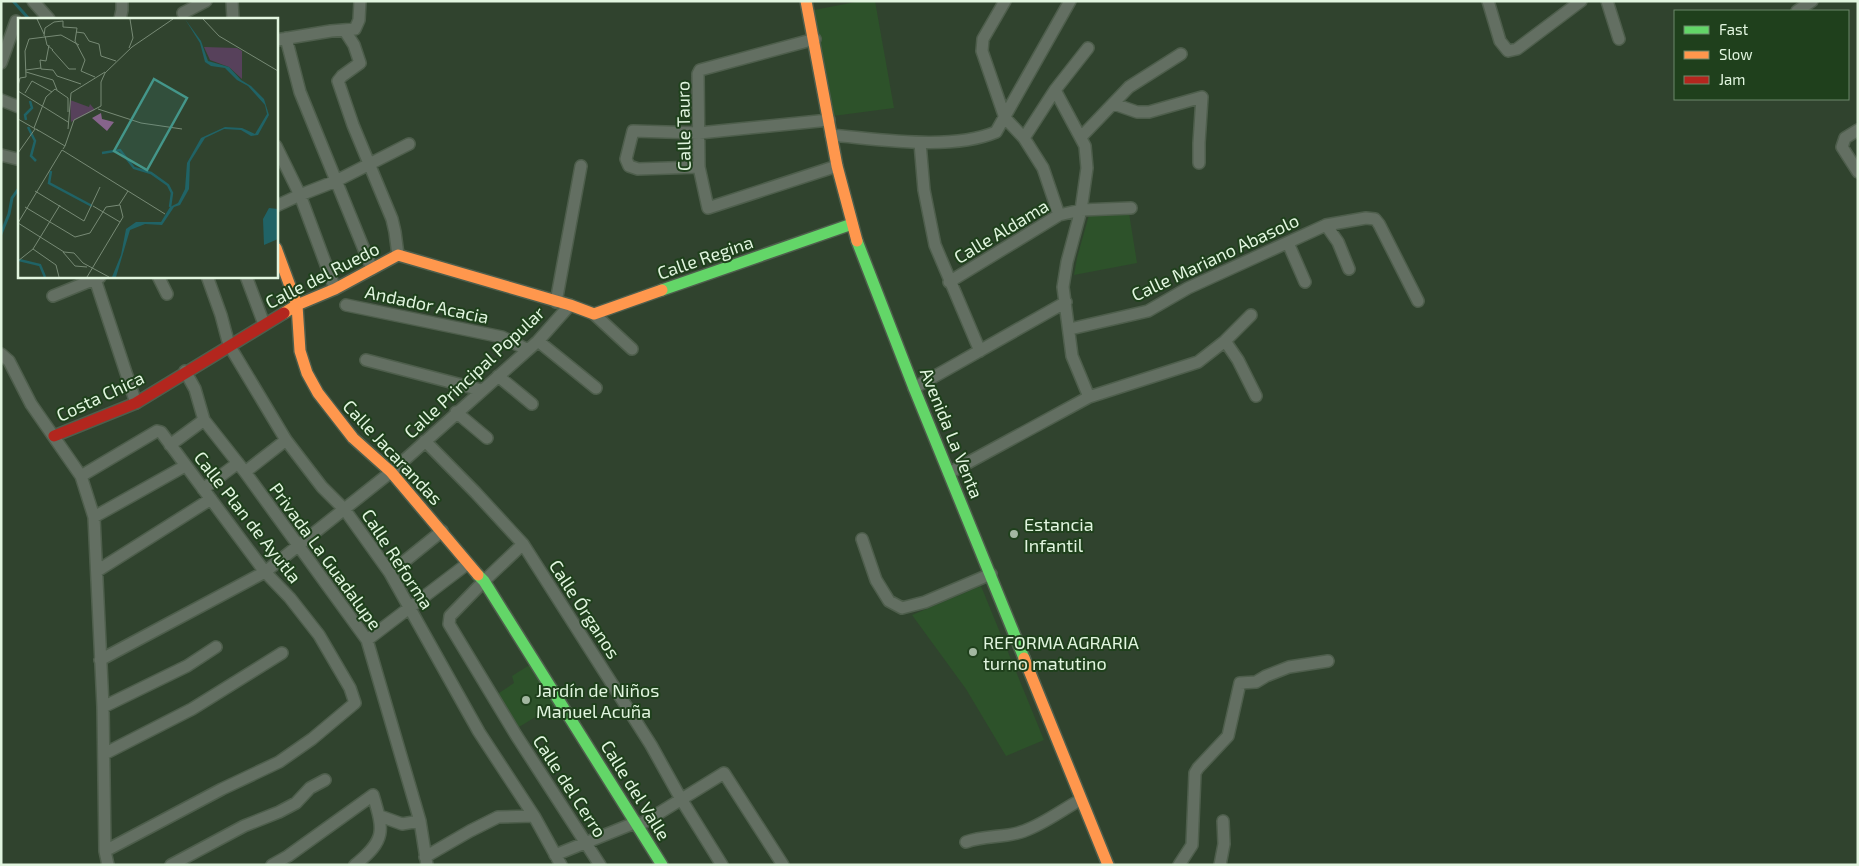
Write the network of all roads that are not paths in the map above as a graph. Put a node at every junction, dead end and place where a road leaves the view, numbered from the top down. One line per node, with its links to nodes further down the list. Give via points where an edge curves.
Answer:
1 (33, 1): 13 (street)
2 (122, 1): 14 (street)
3 (206, 1): 12 (street)
4 (232, 1): 15 (street)
5 (360, 1): 17 (street, via 358,26)
6 (806, 1): 19 (street, Avenida La Venta)
7 (1005, 1): 28 (street, via 983,39 982,51)
8 (1070, 1): 28 (street)
9 (1488, 1): 10 (street, via 1500,41 1508,51 1516,49)
10 (1581, 1)
11 (1607, 1): 20 (street)
12 (183, 13)
13 (48, 18)
14 (120, 18)
15 (233, 18)
16 (16, 21): 23 (street)
17 (345, 31): 18 (street); 41 (street, via 360,64 338,82)
18 (281, 39): 46 (street)
19 (814, 39): 29 (street, Avenida La Venta); 31 (street, Calle Tauro, via 700,70)
20 (1619, 39)
21 (1088, 48): 24 (street)
22 (1181, 54): 26 (street, via 1129,87)
23 (1, 63)
24 (1055, 90): 33 (street); 34 (street)
25 (1, 100): 27 (street)
26 (1114, 104): 33 (street); 40 (street, via 1137,112 1149,112 1202,98)
27 (18, 107)
28 (1005, 118): 34 (street); 35 (street, via 996,132 981,139)
29 (829, 120): 31 (street); 32 (street, Avenida La Venta)
30 (1858, 130): 45 (street, via 1845,138 1842,146)
31 (698, 133): 44 (street, Calle Tauro); 44 (street, via 634,131 626,159 629,166 638,169)
32 (831, 135): 35 (street); 43 (street, Avenida La Venta)
33 (1082, 136): 50 (street, via 1088,168)
34 (1024, 138): 51 (street, via 1043,168)
35 (920, 143): 64 (street, via 928,216 935,245)
36 (409, 144): 41 (street)
37 (278, 150): 47 (street)
38 (1, 155): 39 (street)
39 (17, 159)
40 (1200, 163)
41 (368, 165): 46 (street); 56 (street, via 392,220)
42 (581, 166): 70 (street)
43 (837, 166): 44 (street, Calle Tauro, via 708,208); 52 (street, Avenida La Venta)
44 (699, 167)
45 (1858, 172)
46 (336, 181): 47 (street); 57 (street)
47 (300, 195): 48 (street); 66 (street)
48 (278, 205)
49 (1131, 208): 50 (street, Calle Aldama)
50 (1081, 210): 51 (street, Calle Aldama); 71 (street, via 1064,280)
51 (1059, 215): 64 (street, Calle Aldama)
52 (852, 224): 75 (street, Calle Regina); 90 (street, Avenida La Venta)
53 (1326, 225): 54 (street, Calle Mariano Abasolo); 58 (street, via 1338,242); 69 (street, Calle Mariano Abasolo, via 1375,219)
54 (1288, 243): 65 (street); 78 (street, Calle Mariano Abasolo, via 1188,288 1148,311)
55 (278, 253): 72 (street, Calle Jacarandas)
56 (398, 255): 57 (street, Calle del Ruedo); 70 (street, Calle del Ruedo)
57 (372, 269): 66 (street, Calle del Ruedo)
58 (1349, 269)
59 (95, 278): 68 (street)
60 (97, 278): 94 (street)
61 (159, 278): 67 (street)
62 (208, 278): 81 (street, Calle Reforma)
63 (247, 278): 77 (street)
64 (950, 282): 84 (street)
65 (1305, 282)
66 (336, 289): 72 (street, Calle del Ruedo)
67 (167, 294)
68 (53, 296)
69 (1418, 301)
70 (556, 302): 74 (street, Calle del Ruedo)
71 (1066, 302): 78 (street); 84 (street)
72 (297, 305): 77 (street, Calle del Ruedo); 105 (street, Calle Jacarandas, via 300,351 318,393 353,438)
73 (346, 305): 83 (street, Andador Acacia, via 502,338)
74 (570, 305): 75 (street); 79 (street, Calle Principal Popular)
75 (594, 314): 82 (street)
76 (1251, 314): 80 (street)
77 (264, 324): 81 (street, Calle del Ruedo)
78 (1070, 329): 93 (street, via 1072,356)
79 (538, 340): 83 (street, Calle Principal Popular); 89 (street)
80 (1225, 341): 92 (street); 93 (street, via 1198,362)
81 (229, 345): 87 (street, Calle del Ruedo); 100 (street, Calle Reforma)
82 (632, 349)
83 (528, 350): 88 (street, Calle Principal Popular)
84 (980, 351): 90 (street)
85 (1, 354): 98 (street, via 6,356)
86 (366, 360): 91 (street)
87 (185, 371): 94 (street, Costa Chica); 97 (street, Privada La Guadalupe, via 195,389)
88 (498, 376): 91 (street, Calle Principal Popular); 95 (street)
89 (596, 388)
90 (914, 388): 106 (street, Avenida La Venta)
91 (481, 390): 96 (street, Calle Principal Popular)
92 (1256, 396)
93 (1089, 397): 106 (street)
94 (136, 403): 98 (street, Costa Chica)
95 (532, 404)
96 (456, 412): 99 (street); 101 (street, Calle Principal Popular)
97 (204, 420): 102 (street); 104 (street, Privada La Guadalupe)
98 (54, 436): 107 (street)
99 (487, 438)
100 (286, 440): 104 (street); 110 (street, Calle Reforma, via 322,487)
101 (425, 441): 105 (street, Calle Principal Popular); 114 (street, Calle Órganos)
102 (170, 445): 103 (street, Calle Plan de Ayutla); 107 (street, Calle Plan de Ayutla, via 164,434 157,431)
103 (185, 466): 108 (street, Calle Plan de Ayutla); 111 (street)
104 (241, 468): 108 (street); 115 (street, Privada La Guadalupe)
105 (391, 472): 110 (street, Calle Principal Popular); 112 (street, Calle Jacarandas)
106 (949, 473): 120 (street, Avenida La Venta)
107 (81, 476): 111 (street)
108 (203, 488): 109 (street, Calle Plan de Ayutla)
109 (211, 499): 117 (street); 118 (street, Calle Plan de Ayutla)
110 (345, 510): 115 (street, Calle Principal Popular); 119 (street, Calle Reforma)
111 (94, 517): 117 (street)
112 (442, 531): 116 (street, Calle Jacarandas); 119 (street)
113 (862, 539): 120 (street, via 876,580 889,601 902,608 925,602)
114 (523, 544): 121 (street); 131 (street, Calle Órganos, via 651,745)
115 (299, 546): 118 (street, Calle Principal Popular); 123 (street, Privada La Guadalupe)
116 (467, 564): 121 (street, Calle Jacarandas); 122 (street)
117 (97, 571): 126 (street)
118 (265, 572): 126 (street, Calle Principal Popular); 140 (street, Calle Plan de Ayutla, via 319,634 355,702 279,762)
119 (390, 573): 122 (street, Calle Reforma)
120 (991, 574): 132 (street, Avenida La Venta)
121 (484, 581): 137 (street, Calle del Valle); 139 (street, Calle del Cerro, via 450,616 449,624)
122 (411, 608): 123 (street); 134 (street, Calle Reforma, via 479,732)
123 (367, 640): 135 (street, Privada La Guadalupe)
124 (216, 647): 128 (street, via 187,666)
125 (282, 653): 129 (street, via 192,709)
126 (100, 660): 128 (street)
127 (1328, 661): 152 (street, via 1289,667 1256,682 1240,683 1228,736 1195,773 1192,845)
128 (103, 706): 129 (street)
129 (104, 754): 140 (street)
130 (325, 780): 144 (street, via 310,788 296,803)
131 (680, 799): 137 (street); 149 (street, Calle Órganos); 150 (street, via 724,773)
132 (1080, 800): 138 (street, via 1025,831); 151 (street, Avenida La Venta)
133 (380, 816): 135 (street, via 402,824); 145 (street, via 373,795); 146 (street, via 382,834 372,852)
134 (534, 816): 141 (street, Calle Reforma); 142 (street, via 498,817 470,831)
135 (420, 821): 142 (street, Privada La Guadalupe)
136 (1223, 821): 153 (street, via 1224,844)
137 (638, 824): 139 (street); 148 (street, Calle del Valle)
138 (966, 842)
139 (587, 843): 141 (street); 147 (street, Calle del Cerro)
140 (105, 851): 143 (street)
141 (558, 860)
142 (426, 861)
143 (108, 865)
144 (170, 865)
145 (272, 865)
146 (355, 865)
147 (600, 865)
148 (662, 865)
149 (722, 865)
150 (783, 865)
151 (1108, 865)
152 (1179, 865)
153 (1220, 865)

